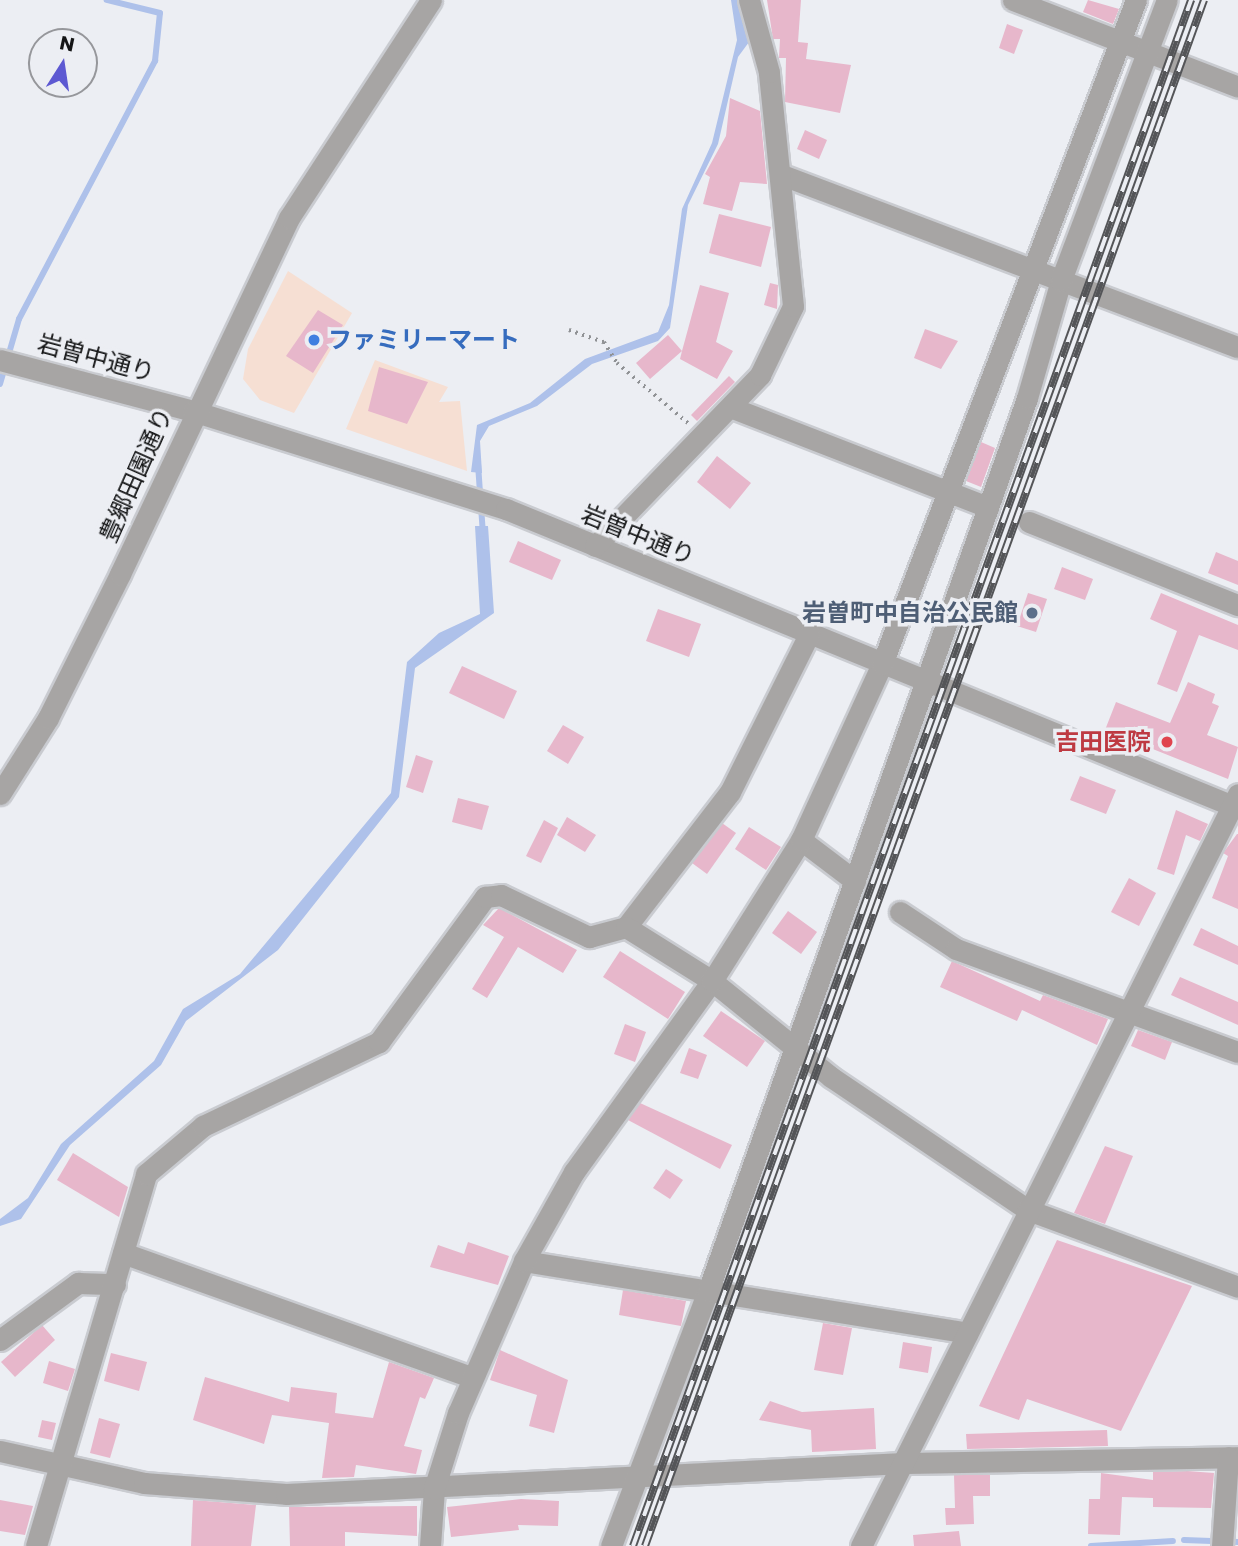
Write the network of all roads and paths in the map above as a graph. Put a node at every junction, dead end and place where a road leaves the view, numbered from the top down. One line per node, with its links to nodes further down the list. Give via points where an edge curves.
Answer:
1 (430, 0): 16 (street, 豊郷田園通り, via 289,218)
2 (749, 0): 9 (street, via 769,72)
3 (1013, 0): 6 (street)
4 (1136, 0): 6 (street)
5 (1167, 0): 7 (street)
6 (1120, 41): 7 (street); 10 (street)
7 (1147, 52): 8 (street); 11 (street)
8 (1238, 87)
9 (782, 175): 10 (street); 15 (street, via 793,306 775,353)
10 (1032, 269): 11 (street); 18 (street)
11 (1061, 280): 13 (street); 19 (street)
12 (569, 330): 17 (path, via 604,342 617,363)
13 (1238, 347)
14 (0, 360): 16 (street, 岩曽中通り)
15 (730, 407): 17 (street); 18 (street)
16 (193, 411): 21 (street, 岩曽中通り, via 436,485); 26 (street, 豊郷田園通り, via 108,598)
17 (703, 436): 21 (street)
18 (947, 493): 19 (street); 24 (street)
19 (988, 507): 25 (street)
20 (1028, 522): 22 (street)
21 (595, 546): 23 (street, 岩曽中通り)
22 (1238, 604)
23 (809, 634): 24 (street, 岩曽中通り); 31 (street, via 730,792)
24 (881, 664): 25 (street, 岩曽中通り); 28 (street)
25 (925, 682): 27 (street, 岩曽中通り); 29 (street)
26 (0, 794)
27 (1236, 803): 33 (street)
28 (802, 840): 29 (street); 32 (street)
29 (855, 881): 34 (street)
30 (901, 912): 33 (street, via 956,949)
31 (626, 926): 32 (street); 37 (street, via 589,937 501,895 485,897 379,1042 174,1145 146,1174)
32 (712, 981): 34 (street); 38 (street, via 575,1172)
33 (1128, 1013): 35 (street); 36 (street)
34 (796, 1045): 36 (street, via 831,1077); 41 (street)
35 (1238, 1052)
36 (1028, 1210): 40 (street); 42 (street)
37 (123, 1253): 39 (street); 44 (street)
38 (524, 1261): 41 (street); 44 (street)
39 (114, 1284): 43 (street, via 78,1283); 48 (street)
40 (1238, 1287)
41 (708, 1291): 42 (street); 49 (street)
42 (967, 1333): 47 (street)
43 (0, 1340)
44 (471, 1377): 50 (street)
45 (0, 1451): 48 (street)
46 (1233, 1457): 47 (street); 55 (street)
47 (903, 1463): 49 (street); 54 (street)
48 (63, 1466): 50 (street, via 144,1483 286,1494); 51 (street)
49 (636, 1477): 50 (street); 53 (street)
50 (434, 1489): 52 (street)
51 (36, 1546)
52 (430, 1546)
53 (611, 1546)
54 (861, 1546)
55 (1222, 1546)

